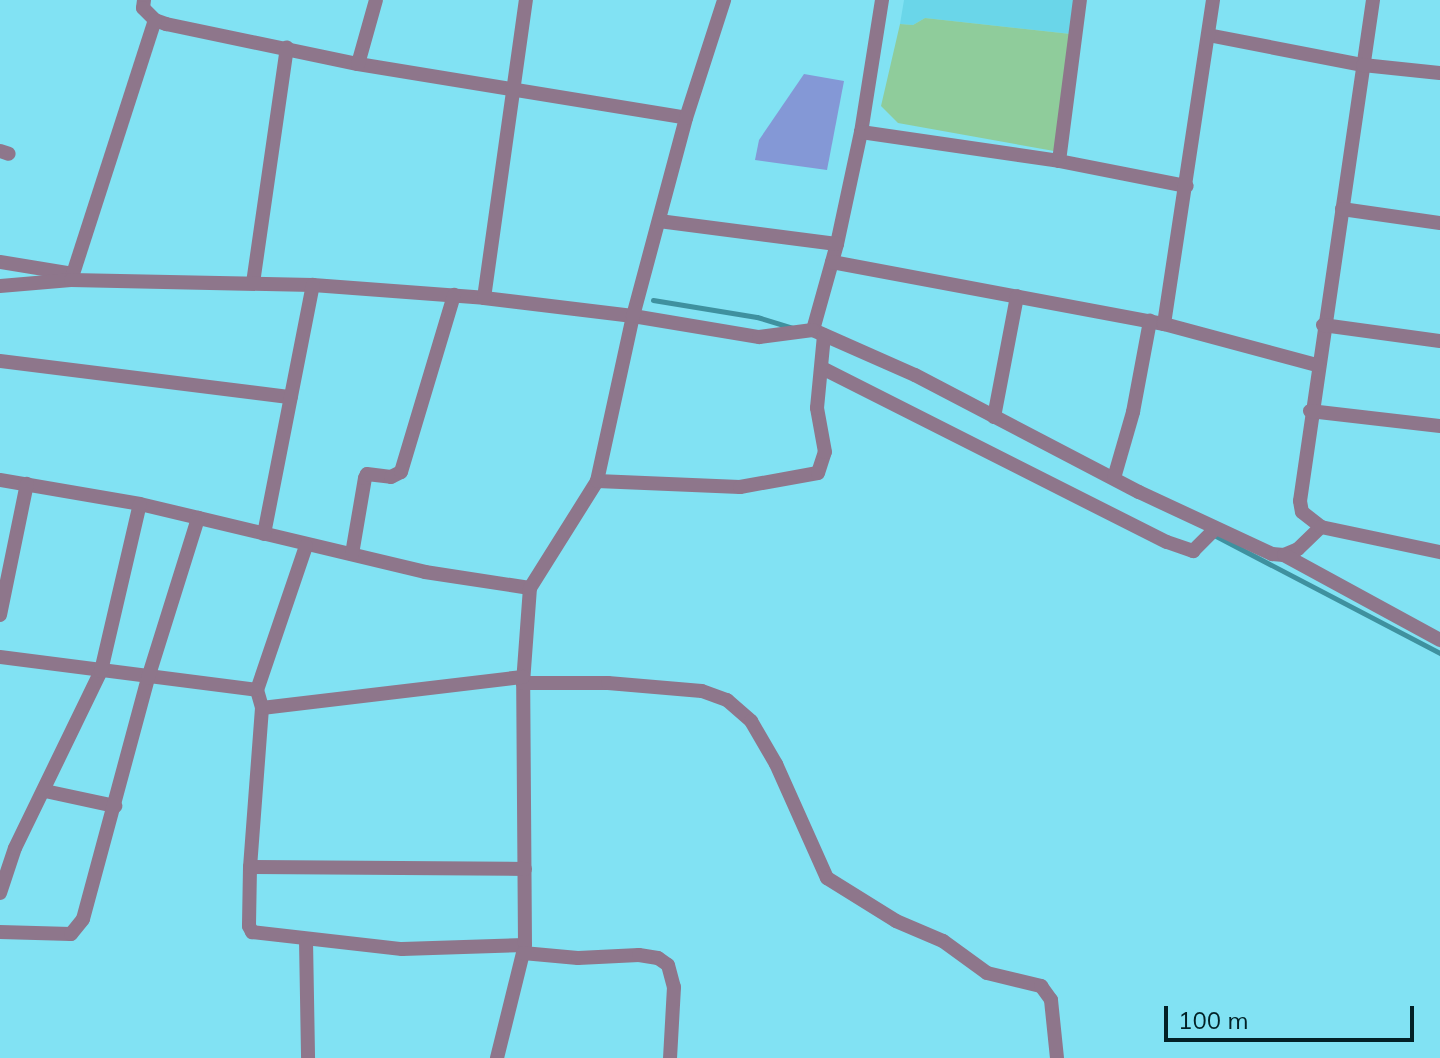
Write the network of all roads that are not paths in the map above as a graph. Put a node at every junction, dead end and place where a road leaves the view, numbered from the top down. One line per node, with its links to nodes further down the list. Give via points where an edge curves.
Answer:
1 (144, 0): 9 (street, via 143,8)
2 (376, 0): 12 (street)
3 (526, 0): 15 (street)
4 (724, 0): 16 (street)
5 (882, 0): 17 (street)
6 (1080, 0): 18 (street)
7 (1213, 0): 10 (street)
8 (1373, 0): 13 (street)
9 (155, 20): 11 (street); 26 (street)
10 (1208, 35): 13 (street); 19 (street)
11 (287, 47): 12 (street); 27 (street)
12 (358, 64): 15 (street)
13 (1363, 65): 14 (street); 20 (street)
14 (1440, 73)
15 (513, 91): 16 (street); 32 (street)
16 (686, 118): 21 (street)
17 (861, 132): 18 (street); 23 (street)
18 (1059, 161): 19 (street)
19 (1187, 186): 34 (street)
20 (1342, 209): 22 (street); 35 (street)
21 (659, 221): 23 (street); 33 (street)
22 (1440, 223)
23 (837, 244): 25 (street)
24 (0, 262): 26 (street)
25 (832, 262): 31 (street); 36 (street)
26 (72, 277): 27 (street); 29 (street)
27 (253, 283): 28 (street)
28 (313, 285): 30 (street); 41 (street)
29 (0, 286)
30 (454, 295): 32 (street); 56 (street, via 401,472 365,478)
31 (1017, 296): 34 (street); 43 (street)
32 (484, 298): 33 (street)
33 (633, 316): 36 (street, via 759,337); 47 (street)
34 (1157, 322): 39 (street); 45 (street)
35 (1323, 325): 37 (street); 39 (street)
36 (818, 333): 40 (street); 43 (street)
37 (1440, 341)
38 (0, 361): 41 (street)
39 (1317, 365): 42 (street)
40 (822, 368): 47 (street, via 817,408 825,452 818,473 740,487); 52 (street, via 1167,542 1193,551)
41 (291, 397): 53 (street)
42 (1310, 411): 44 (street); 51 (street, via 1300,501 1302,512)
43 (994, 417): 45 (street)
44 (1440, 426)
45 (1114, 478): 52 (street)
46 (0, 480): 48 (street)
47 (597, 481): 58 (street)
48 (27, 484): 49 (street); 59 (street)
49 (140, 504): 50 (street); 62 (street)
50 (198, 518): 53 (street); 63 (street)
51 (1321, 527): 55 (street); 57 (street)
52 (1215, 529): 57 (street)
53 (264, 534): 54 (street)
54 (306, 546): 56 (street); 65 (street)
55 (1440, 552)
56 (352, 554): 58 (street)
57 (1284, 555): 60 (street)
58 (530, 588): 64 (street)
59 (0, 615)
60 (1440, 640)
61 (0, 657): 62 (street)
62 (101, 671): 63 (street); 67 (street)
63 (148, 678): 65 (street); 68 (street)
64 (523, 680): 66 (street); 70 (street); 78 (street, via 702,691 727,700 751,721 776,764 827,878 896,921 943,941 987,973 1041,986 1051,1000)
65 (257, 690): 66 (street)
66 (262, 708): 69 (street)
67 (45, 791): 68 (street); 71 (street, via 15,848)
68 (115, 806): 72 (street, via 90,900 71,934)
69 (250, 867): 70 (street); 73 (street, via 252,932)
70 (525, 869): 74 (street)
71 (0, 893)
72 (0, 932)
73 (306, 940): 74 (street, via 402,949); 75 (street)
74 (524, 949): 76 (street); 77 (street, via 578,958 639,955 668,965 674,987)
75 (308, 1058)
76 (497, 1058)
77 (670, 1058)
78 (1057, 1058)

